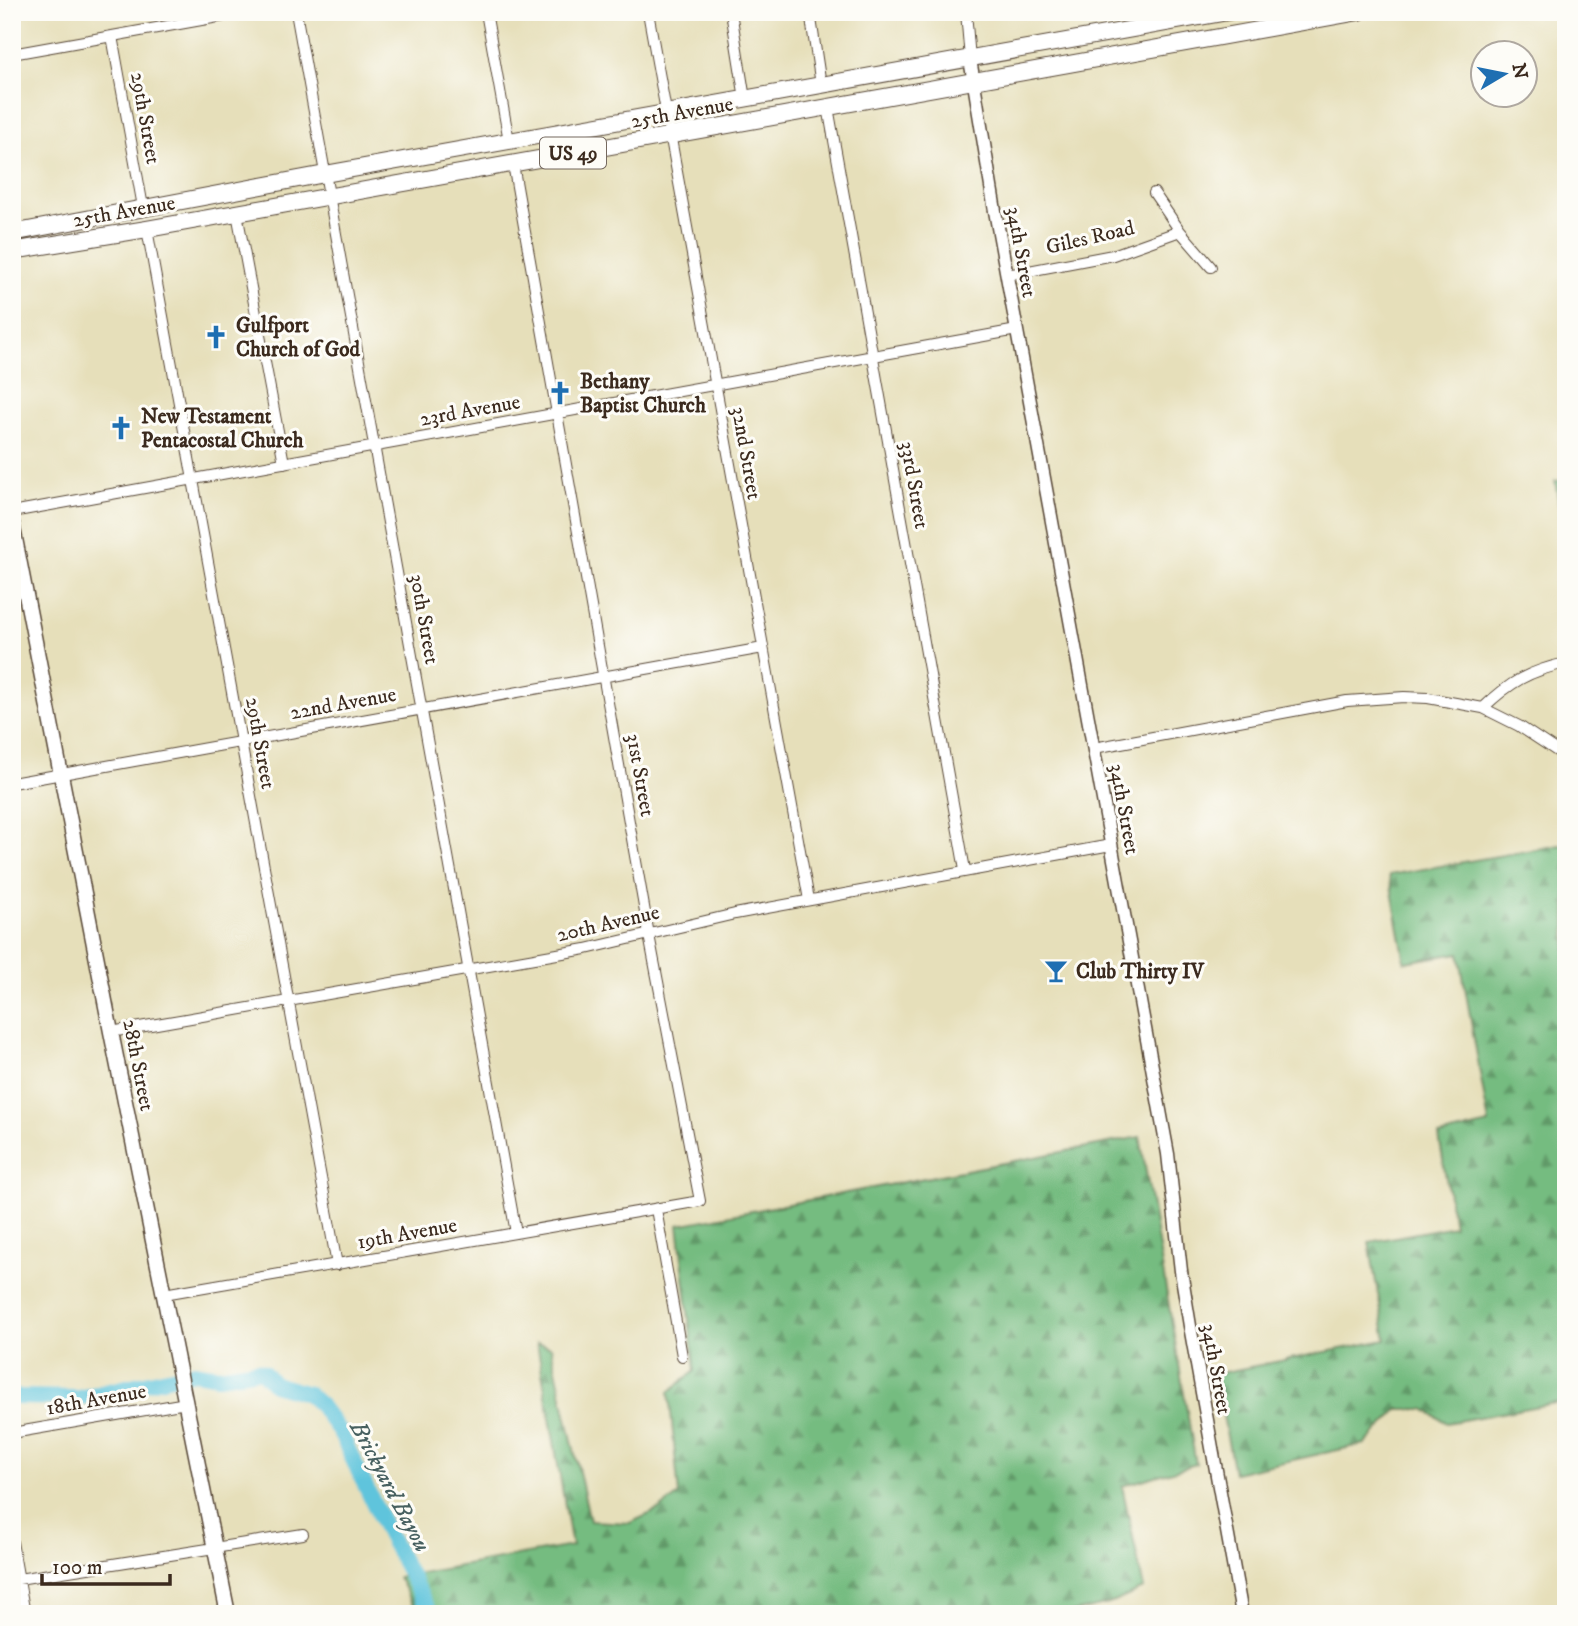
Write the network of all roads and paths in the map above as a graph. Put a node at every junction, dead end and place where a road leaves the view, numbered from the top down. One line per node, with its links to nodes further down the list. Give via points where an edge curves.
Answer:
1 (247, 12): 10 (street)
2 (296, 12): 21 (street, 30th Street)
3 (486, 12): 19 (street)
4 (648, 12): 17 (street, 32nd Street)
5 (731, 12): 15 (street)
6 (810, 12): 14 (street)
7 (965, 12): 12 (street, 34th Street)
8 (1228, 12): 12 (main road, 25th Avenue / US 49)
9 (1354, 13): 13 (main road, 25th Avenue / US 49)
10 (111, 36): 11 (street); 24 (street, 29th Street)
11 (12, 54)
12 (970, 59): 13 (street, 34th Street); 14 (main road, 25th Avenue / US 49)
13 (974, 80): 16 (main road, 25th Avenue / US 49); 31 (street, 34th Street)
14 (821, 85): 15 (main road, 25th Avenue / US 49)
15 (745, 99): 17 (main road, 25th Avenue / US 49)
16 (828, 107): 18 (main road, 25th Avenue / US 49); 33 (street, 33rd Street)
17 (666, 113): 18 (street, 32nd Street); 19 (main road, 25th Avenue / US 49)
18 (670, 135): 20 (main road, 25th Avenue / US 49); 34 (street, 32nd Street)
19 (509, 141): 21 (main road, 25th Avenue / US 49)
20 (513, 164): 23 (main road, 25th Avenue / US 49); 35 (street, 31st Street)
21 (325, 174): 23 (street, 30th Street); 24 (main road, 25th Avenue / US 49)
22 (1154, 193): 27 (street)
23 (329, 196): 25 (main road, 25th Avenue / US 49); 36 (street, 30th Street)
24 (143, 207): 28 (main road, 25th Avenue / US 49)
25 (237, 213): 26 (main road, 25th Avenue / US 49); 37 (street)
26 (147, 229): 29 (main road, 25th Avenue / US 49); 38 (street, 29th Street)
27 (1180, 231): 30 (street); 31 (street, Giles Road, via 1113,255)
28 (12, 233)
29 (12, 251)
30 (1211, 267)
31 (1007, 275): 32 (street, 34th Street)
32 (1017, 330): 33 (street, 23rd Avenue); 47 (street, 34th Street)
33 (873, 356): 34 (street, 23rd Avenue); 52 (street, 33rd Street)
34 (715, 385): 35 (street, 23rd Avenue); 41 (street, 32nd Street)
35 (557, 413): 36 (street, 23rd Avenue); 43 (street, 31st Street)
36 (374, 447): 37 (street, 23rd Avenue); 45 (street, 30th Street)
37 (284, 463): 38 (street, 23rd Avenue)
38 (193, 480): 39 (street, 23rd Avenue); 46 (street, 29th Street)
39 (12, 512)
40 (12, 523): 49 (main road, 28th Street)
41 (763, 648): 43 (street, 22nd Avenue); 53 (street, 32nd Street)
42 (1566, 663): 44 (street, via 1536,670 1507,685)
43 (604, 676): 45 (street, 22nd Avenue); 54 (street, 31st Street)
44 (1483, 708): 47 (street, via 1428,698 1347,701); 48 (street)
45 (421, 709): 46 (street, 22nd Avenue); 55 (street, 30th Street)
46 (241, 741): 49 (street, 22nd Avenue); 56 (street, 29th Street)
47 (1094, 748): 51 (street, 34th Street)
48 (1566, 757)
49 (61, 774): 50 (street, 22nd Avenue); 57 (main road, 28th Street)
50 (12, 783)
51 (1111, 845): 52 (street, 20th Avenue); 71 (street, 34th Street, via 1168,1154 1190,1326)
52 (965, 870): 53 (street, 20th Avenue)
53 (809, 900): 54 (street, 20th Avenue)
54 (649, 935): 55 (street, 20th Avenue); 58 (street, 31st Street, via 700,1201)
55 (469, 971): 56 (street, 20th Avenue); 59 (street, 30th Street)
56 (289, 1002): 57 (street, 20th Avenue); 60 (street, 29th Street)
57 (111, 1032): 61 (main road, 28th Street)
58 (656, 1209): 59 (street, 19th Avenue); 62 (street)
59 (516, 1233): 60 (street, 19th Avenue)
60 (337, 1265): 61 (street, 19th Avenue)
61 (164, 1294): 63 (main road, 28th Street)
62 (682, 1356)
63 (185, 1396): 64 (street, 18th Avenue); 67 (main road, 28th Street)
64 (12, 1433)
65 (303, 1534): 67 (street)
66 (12, 1542): 68 (street)
67 (216, 1549): 68 (street); 70 (main road, 28th Street)
68 (15, 1580): 69 (street)
69 (25, 1614)
70 (228, 1614)
71 (1242, 1614)

